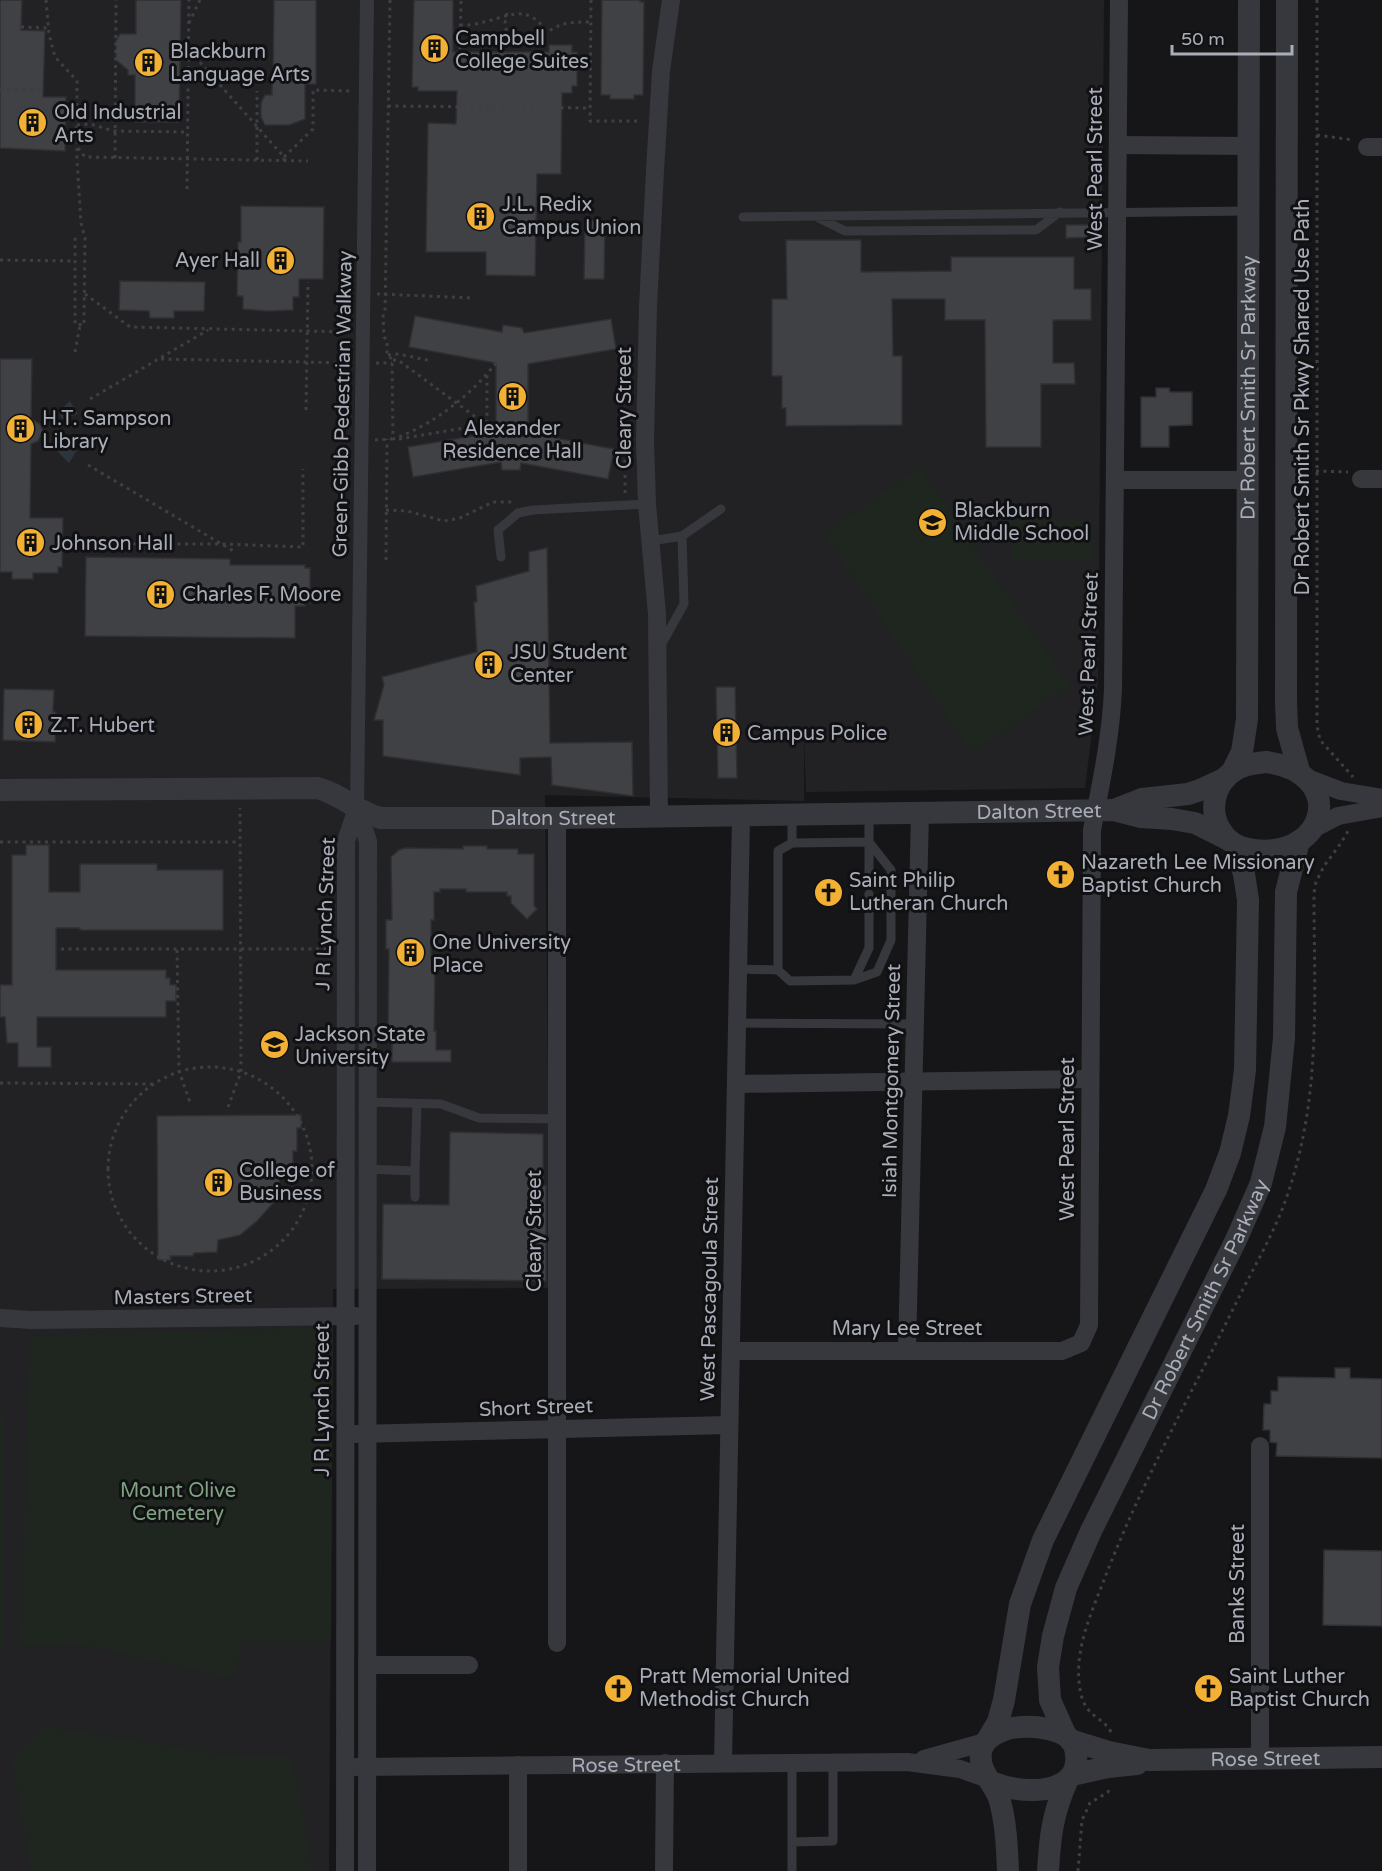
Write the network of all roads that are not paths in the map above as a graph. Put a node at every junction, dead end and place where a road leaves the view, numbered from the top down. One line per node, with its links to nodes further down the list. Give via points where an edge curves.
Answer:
1 (367, 0): 27 (street, Green-Gibb Pedestrian Walkway)
2 (671, 0): 17 (street, Cleary Street, via 658,121 648,306)
3 (1119, 0): 6 (street, West Pearl Street)
4 (1250, 0): 7 (street, Dr Robert Smith Sr Parkway)
5 (1287, 0): 23 (street, Dr Robert Smith Sr Parkway, via 1286,701 1287,728)
6 (1118, 145): 7 (street); 8 (street, West Pearl Street)
7 (1250, 146): 9 (street, Dr Robert Smith Sr Parkway)
8 (1117, 211): 9 (lane); 10 (lane); 15 (street, West Pearl Street)
9 (1248, 211): 16 (street, Dr Robert Smith Sr Parkway)
10 (1060, 212): 11 (lane); 11 (lane, via 1036,230 845,231)
11 (815, 216): 12 (lane)
12 (743, 217)
13 (1361, 478): 14 (street)
14 (1382, 479)
15 (1115, 480): 16 (street); 29 (street, West Pearl Street, via 1112,720 1101,792)
16 (1248, 480): 24 (street, Dr Robert Smith Sr Parkway, via 1247,719 1242,752)
17 (647, 504): 20 (street, Cleary Street); 21 (lane, via 518,513 498,530)
18 (721, 509): 19 (lane)
19 (681, 536): 20 (lane); 22 (lane, via 684,604)
20 (651, 541): 22 (street, Cleary Street)
21 (501, 557)
22 (658, 651): 34 (street, Cleary Street)
23 (1303, 774): 24 (street, via 1289,766 1266,762 1242,767); 26 (street, via 1341,791); 36 (street, via 1319,803 1317,819)
24 (1229, 775): 29 (street, Dalton Street, via 1188,794 1142,799); 38 (street, via 1216,792 1213,806 1215,819)
25 (0, 790): 27 (street, Dalton Street, via 317,788 332,792)
26 (1382, 798)
27 (357, 808): 35 (street, Dalton Street, via 381,818); 50 (street, J R Lynch Street, via 368,841); 56 (street, J R Lynch Street, via 346,842)
28 (1382, 808): 36 (street, via 1338,816)
29 (1105, 810): 31 (street, Dalton Street); 38 (street, Dalton Street, via 1195,823); 47 (street, West Pearl Street, via 1092,830)
30 (869, 813): 31 (street, Dalton Street); 32 (street, Dalton Street); 37 (lane)
31 (920, 813): 46 (street, Isiah Montgomery Street)
32 (792, 815): 33 (street, Dalton Street); 39 (lane)
33 (741, 816): 34 (street, Dalton Street); 42 (street, West Pascagoula Street)
34 (660, 817): 35 (street, Dalton Street)
35 (557, 818): 52 (street, Cleary Street)
36 (1306, 835): 38 (street, via 1276,850); 70 (street, Dr Robert Smith Sr Parkway, via 1286,892 1284,1038 1273,1138 1261,1182 1236,1240 1066,1588 1048,1667 1050,1700)
37 (869, 842): 39 (lane); 40 (lane); 44 (lane, via 891,870 891,940 877,972)
38 (1232, 842): 71 (street, Dr Robert Smith Sr Parkway, via 1244,874 1248,900 1245,1070 1230,1153 1216,1190 1043,1540 1020,1605 998,1722)
39 (792, 843): 43 (lane, via 778,851)
40 (869, 875)
41 (869, 894): 44 (lane, via 869,948)
42 (738, 969): 43 (lane); 45 (street, West Pascagoula Street)
43 (778, 970): 44 (lane, via 789,981)
44 (854, 980)
45 (737, 1023): 46 (lane); 49 (street, West Pascagoula Street)
46 (914, 1024): 48 (street, Isiah Montgomery Street)
47 (1090, 1079): 48 (street); 59 (street, West Pearl Street, via 1089,1325)
48 (912, 1082): 49 (street); 60 (street, Isiah Montgomery Street)
49 (736, 1084): 61 (street, West Pascagoula Street)
50 (367, 1102): 51 (lane); 53 (street, J R Lynch Street)
51 (417, 1104): 52 (lane, via 441,1104 479,1118); 54 (lane)
52 (557, 1119): 63 (street, Cleary Street)
53 (367, 1169): 54 (lane); 57 (street, J R Lynch Street)
54 (415, 1171): 55 (lane)
55 (414, 1197)
56 (345, 1316): 57 (street, Masters Street); 58 (street, Masters Street); 64 (street, J R Lynch Street)
57 (367, 1316): 65 (street, J R Lynch Street)
58 (0, 1318)
59 (1081, 1343): 60 (street, Mary Lee Street, via 1062,1351)
60 (907, 1350): 61 (street, Mary Lee Street)
61 (731, 1351): 62 (street, West Pascagoula Street)
62 (729, 1425): 63 (street, Short Street); 78 (street, West Pascagoula Street)
63 (557, 1428): 65 (street, Short Street); 67 (street, Cleary Street)
64 (345, 1434): 65 (street, Short Street); 81 (street, J R Lynch Street)
65 (367, 1434): 68 (street, J R Lynch Street)
66 (1260, 1446): 73 (street, Banks Street)
67 (557, 1643)
68 (367, 1665): 69 (street); 82 (street, J R Lynch Street)
69 (470, 1665)
70 (1068, 1738): 71 (street, via 1030,1726 1005,1730); 74 (street, Rose Street, via 1108,1752); 83 (street, via 1076,1758)
71 (987, 1739): 76 (street, Rose Street); 84 (street, via 981,1749 981,1764)
72 (1382, 1757): 73 (street, Rose Street)
73 (1260, 1758): 74 (street, Rose Street)
74 (1149, 1760): 83 (street, Rose Street)
75 (833, 1762): 76 (street, Rose Street); 79 (street, Rose Street); 85 (lane, via 833,1841)
76 (907, 1762): 84 (street, Rose Street, via 947,1767)
77 (665, 1763): 78 (street, Rose Street); 80 (street, Rose Street); 89 (street)
78 (723, 1763): 79 (street, Rose Street)
79 (792, 1763): 85 (lane)
80 (518, 1766): 82 (street, Rose Street); 88 (street)
81 (344, 1767): 82 (street, Rose Street); 86 (street, J R Lynch Street)
82 (366, 1767): 87 (street, J R Lynch Street)
83 (1070, 1777): 84 (street, via 1035,1790 1013,1789); 92 (street, via 1054,1815)
84 (990, 1780): 91 (street, via 1003,1815)
85 (792, 1842): 90 (lane)
86 (345, 1871)
87 (367, 1871)
88 (518, 1871)
89 (664, 1871)
90 (792, 1871)
91 (1008, 1871)
92 (1048, 1871)

